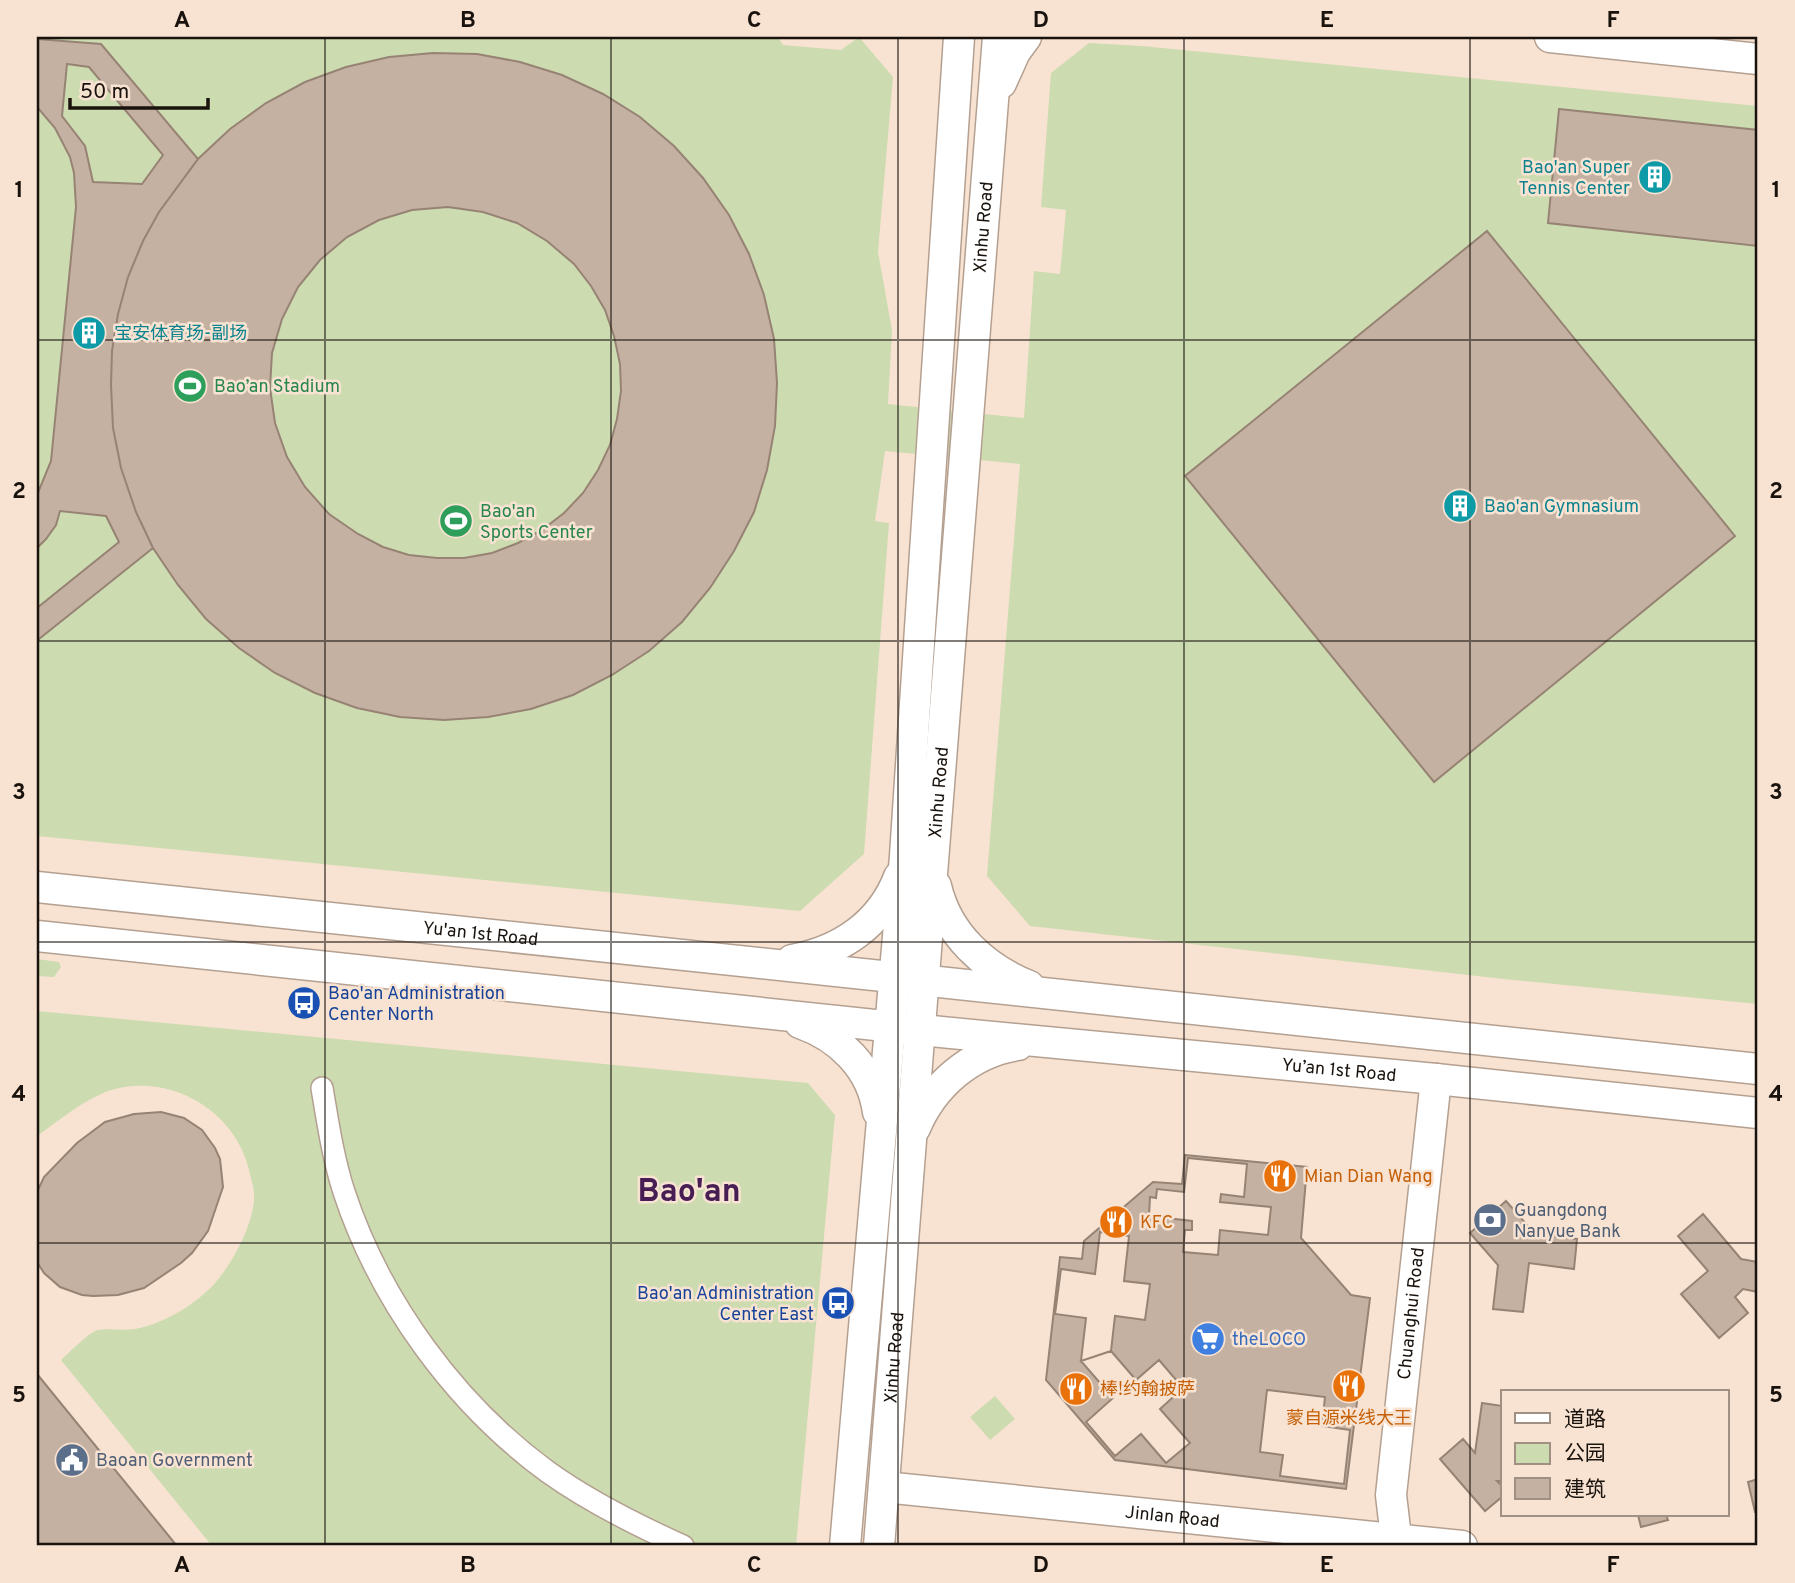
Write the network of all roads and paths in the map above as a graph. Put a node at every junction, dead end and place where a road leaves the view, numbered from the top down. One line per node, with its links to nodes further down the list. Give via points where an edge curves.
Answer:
1 (939, 37): 7 (main road, via 950,60)
2 (959, 37): 7 (main road, Xinhu Road)
3 (998, 37): 8 (main road, Xinhu Road)
4 (1026, 37): 8 (main road)
5 (1550, 37): 6 (main road)
6 (1758, 59)
7 (955, 93): 9 (main road, Xinhu Road)
8 (993, 103): 10 (main road, Xinhu Road)
9 (909, 788): 10 (main road, via 912,800 920,806 933,803); 11 (main road, Xinhu Road)
10 (939, 793): 11 (main road, Xinhu Road)
11 (919, 856): 14 (main road, via 865,928 830,949); 15 (main road, Xinhu Road); 16 (main road, Xinhu Road); 17 (main road, via 935,880 944,914 961,939 991,967)
12 (37, 887): 14 (main road, Yu'an 1st Road)
13 (37, 936): 18 (main road)
14 (775, 963): 15 (main road, Yu'an 1st Road)
15 (894, 977): 16 (main road, Yu'an 1st Road); 19 (main road, Xinhu Road)
16 (924, 980): 17 (main road); 20 (main road, Xinhu Road)
17 (1052, 995): 22 (main road)
18 (766, 1012): 19 (main road); 26 (main road, via 833,1038 852,1056 877,1103)
19 (890, 1026): 20 (main road); 26 (main road, Xinhu Road)
20 (920, 1029): 21 (main road, Yu’an 1st Road); 27 (main road, Xinhu Road)
21 (1053, 1043): 23 (main road, Yu’an 1st Road); 27 (main road, via 1007,1046 966,1065 932,1096)
22 (1758, 1069)
23 (1436, 1079): 25 (main road, Yu’an 1st Road); 29 (main road, Chuanghui Road, via 1391,1495)
24 (322, 1088): 30 (street, via 338,1167 362,1238 427,1351 508,1439 548,1471 631,1522)
25 (1758, 1113)
26 (881, 1136): 31 (main road, Xinhu Road)
27 (910, 1138): 28 (main road, Xinhu Road)
28 (884, 1487): 29 (main road, Jinlan Road); 32 (main road, Xinhu Road)
29 (1398, 1543): 33 (main road, Jinlan Road)
30 (683, 1546)
31 (845, 1546)
32 (879, 1546)
33 (1462, 1546)

